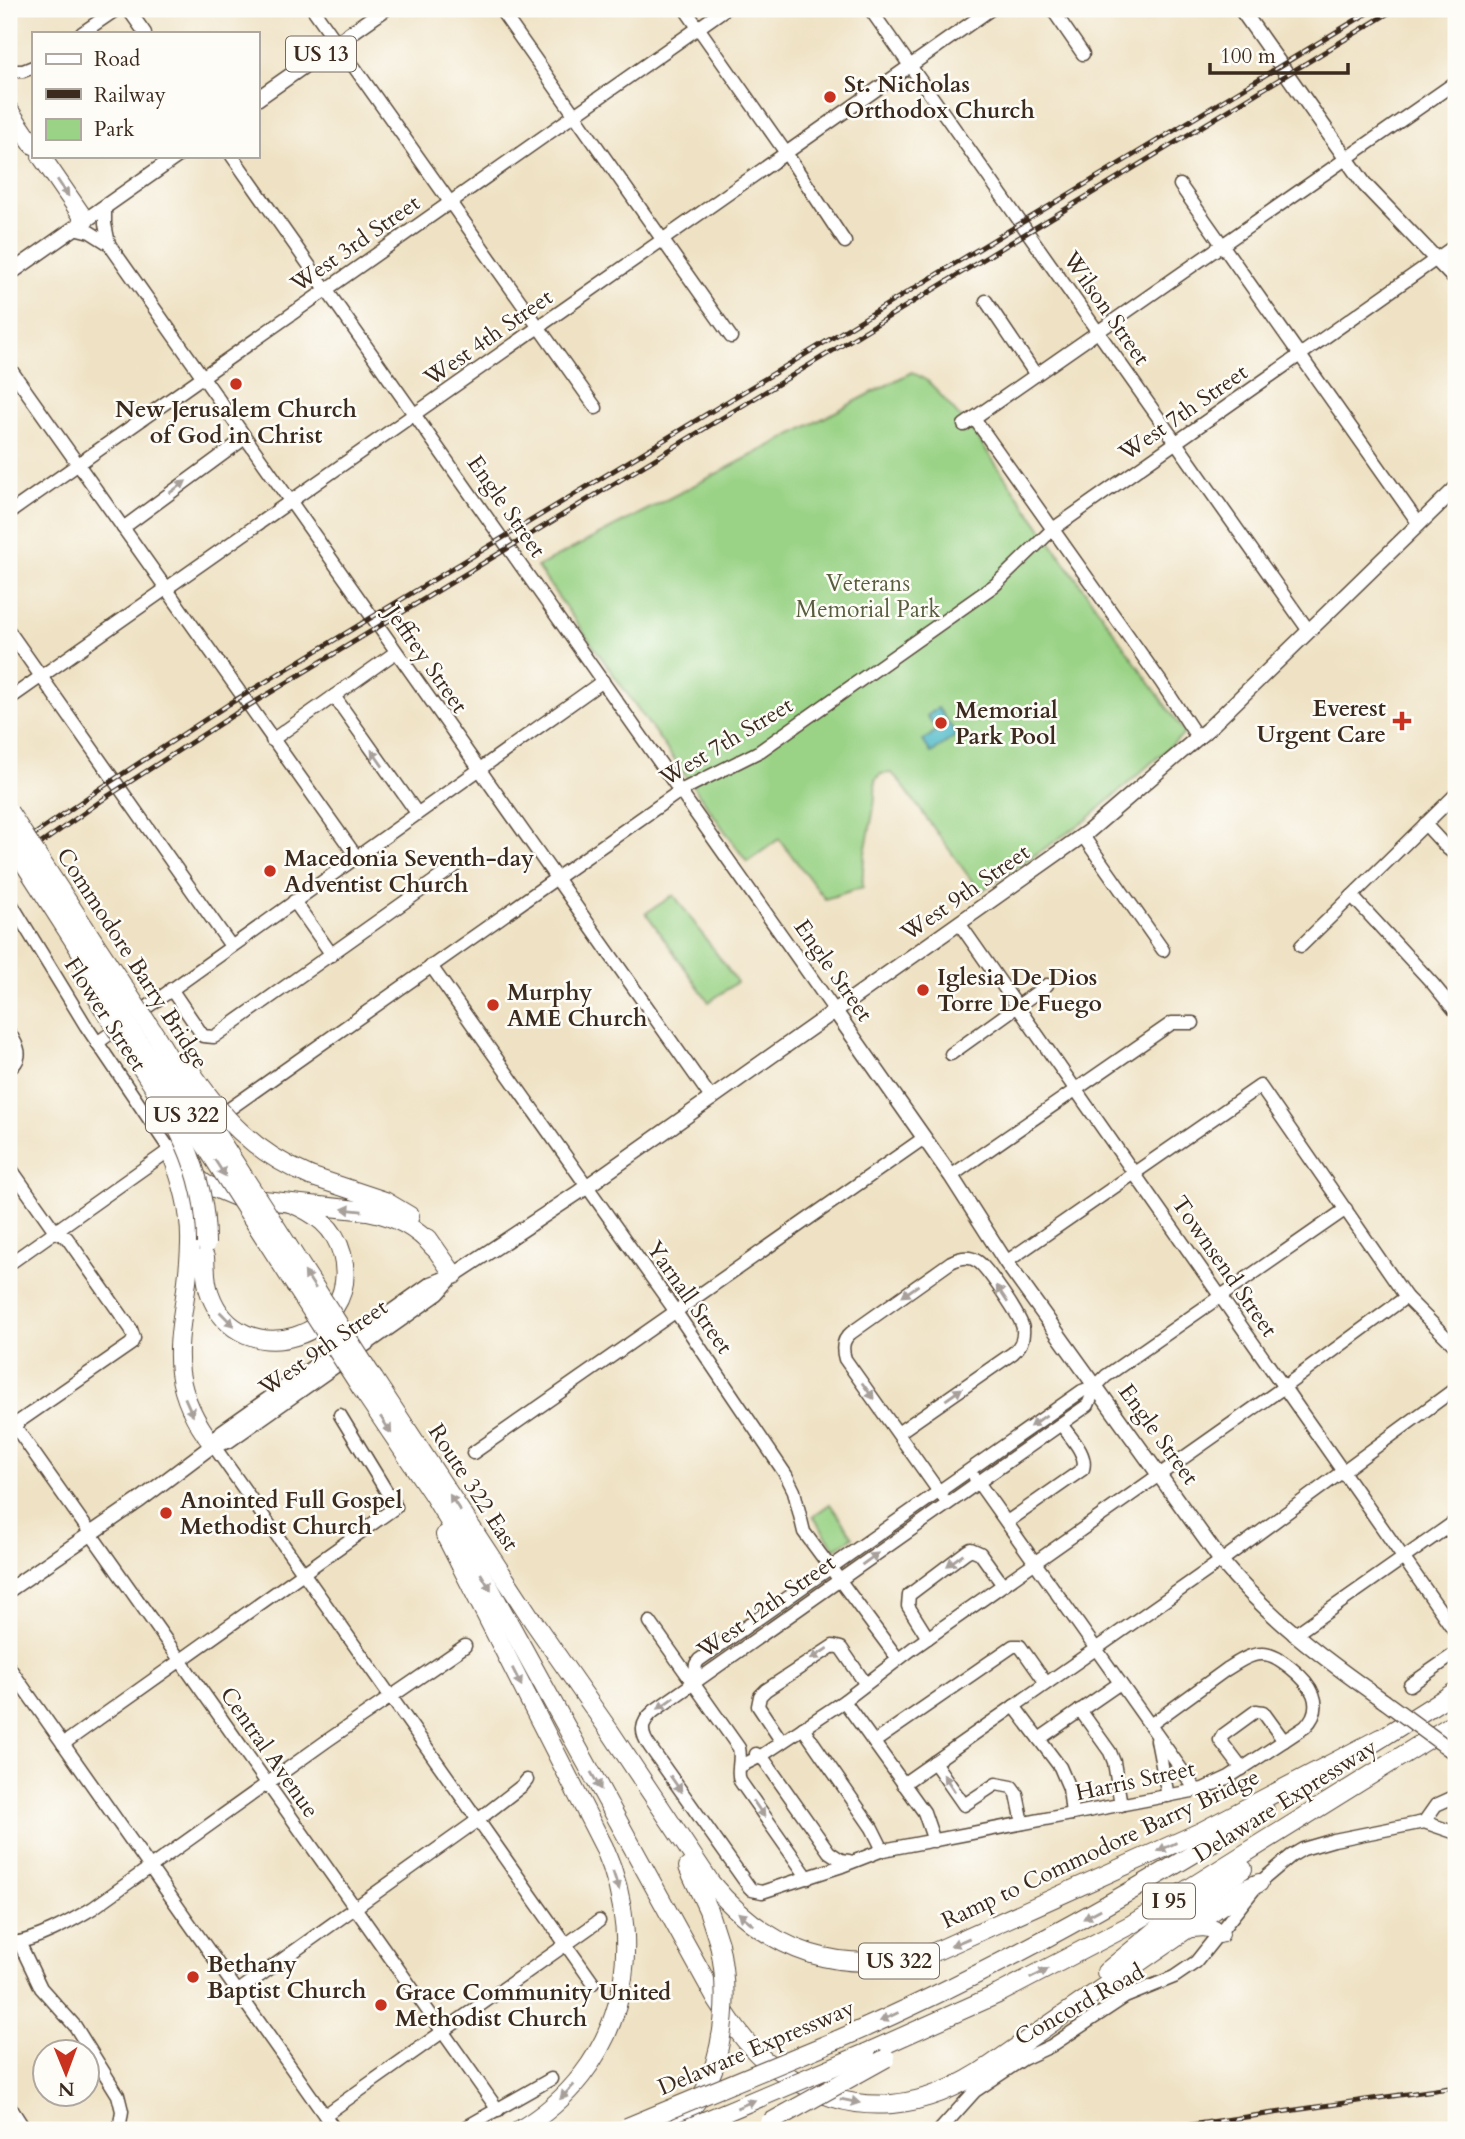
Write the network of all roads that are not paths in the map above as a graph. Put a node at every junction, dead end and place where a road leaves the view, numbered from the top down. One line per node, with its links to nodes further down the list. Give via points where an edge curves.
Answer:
1 (117, 9): 13 (street)
2 (128, 9): 14 (street)
3 (313, 9): 15 (street)
4 (385, 9): 15 (main road, US 13)
5 (500, 9): 23 (street)
6 (685, 9): 12 (street)
7 (725, 9): 12 (street, West 3rd Street)
8 (870, 9): 17 (street, Wilson Street)
9 (990, 9): 17 (street, West 4th Street)
10 (1052, 9): 16 (street)
11 (1241, 9): 29 (main road)
12 (698, 28): 23 (street, West 3rd Street); 25 (street)
13 (83, 32)
14 (144, 32)
15 (337, 43): 21 (main road, US 13); 31 (street)
16 (1083, 54)
17 (911, 65): 25 (street, West 4th Street); 45 (street, Wilson Street)
18 (32, 68): 19 (street)
19 (9, 71)
20 (1456, 82): 29 (street)
21 (259, 98)
22 (11, 113): 24 (highway)
23 (575, 114): 31 (street, West 3rd Street); 34 (street)
24 (32, 144)
25 (786, 153): 34 (street, West 4th Street); 35 (street)
26 (42, 158): 33 (highway, one-way to 33)
27 (174, 158): 32 (main road)
28 (233, 158): 42 (street, Engle Street)
29 (1346, 158): 37 (street); 39 (main road, via 1370,191)
30 (1180, 185): 37 (street)
31 (450, 202): 42 (street, West 3rd Street); 44 (street)
32 (105, 206): 33 (main road); 36 (street)
33 (80, 224): 36 (street); 40 (main road)
34 (661, 240): 44 (street, West 4th Street); 46 (street)
35 (845, 242)
36 (109, 244): 50 (street, Jeffrey Street)
37 (1223, 244): 45 (street); 47 (street)
38 (1456, 245): 39 (street, West 7th Street)
39 (1436, 259): 41 (main road); 47 (street, West 7th Street)
40 (9, 274)
41 (1456, 280)
42 (326, 289): 50 (street, West 3rd Street); 52 (street, Engle Street)
43 (986, 301): 49 (street)
44 (537, 328): 51 (street); 52 (street, West 4th Street)
45 (1098, 331): 49 (street); 54 (street, Wilson Street)
46 (731, 337)
47 (1300, 355): 54 (street, West 7th Street); 59 (street)
48 (9, 366): 55 (street)
49 (1036, 375): 61 (street, via 969,422)
50 (202, 376): 53 (street, Jeffrey Street); 55 (street, West 3rd Street)
51 (596, 408)
52 (414, 414): 57 (street, West 4th Street); 67 (street, Engle Street)
53 (245, 438): 57 (street, Jeffrey Street); 60 (street, one-way to 53)
54 (1176, 442): 61 (street, West 7th Street); 64 (street, Wilson Street)
55 (76, 464): 58 (street, West 3rd Street); 60 (street)
56 (1456, 488): 59 (main road, West 9th Street)
57 (290, 501): 62 (street, West 4th Street); 65 (street, Jeffrey Street)
58 (9, 513)
59 (1419, 524): 64 (main road, West 9th Street)
60 (123, 528): 62 (street)
61 (1053, 530): 70 (street); 73 (street, West 7th Street, via 995,585 760,751)
62 (166, 589): 66 (street, West 4th Street); 71 (street)
63 (9, 631): 66 (street)
64 (1309, 631): 70 (main road, West 9th Street)
65 (396, 652): 68 (street); 72 (street, Jeffrey Street)
66 (40, 677): 69 (street, West 4th Street); 89 (street)
67 (603, 681): 72 (street); 73 (street, Engle Street)
68 (334, 696): 71 (street); 76 (street, one-way to 68)
69 (9, 699)
70 (1198, 737): 78 (main road, West 9th Street)
71 (272, 740): 82 (street)
72 (479, 769): 76 (street); 84 (street, Jeffrey Street)
73 (680, 791): 84 (street, West 7th Street); 97 (street, Engle Street)
74 (1456, 794): 77 (street)
75 (9, 812): 80 (highway, Commodore Barry Bridge / US 322, bridge)
76 (417, 813): 82 (street)
77 (1425, 824): 81 (street); 85 (street)
78 (1083, 836): 88 (main road, West 9th Street); 91 (street)
79 (10, 841): 116 (highway, bridge, via 115,1029 184,1139 202,1190); 125 (highway, Commodore Barry Bridge / US 322, one-way to 125, bridge)
80 (32, 847): 115 (highway, bridge, via 236,1130 284,1164 393,1205 415,1220); 125 (highway, Commodore Barry Bridge / US 322, one-way to 80, bridge, via 156,1036)
81 (1456, 855)
82 (356, 856): 87 (street)
83 (454, 867): 92 (street)
84 (556, 879): 93 (street, West 7th Street); 105 (street, Jeffrey Street)
85 (1352, 896): 90 (street); 98 (street)
86 (9, 900): 101 (street, Flower Street)
87 (294, 901): 89 (street); 92 (street)
88 (959, 923): 96 (street, Townsend Street); 97 (main road, West 9th Street)
89 (231, 946): 95 (street)
90 (1301, 946)
91 (1163, 950)
92 (332, 955): 95 (street, via 214,1037 203,1036)
93 (431, 967): 107 (street, West 7th Street); 111 (street, Yarnall Street)
94 (1047, 985): 96 (street)
95 (171, 989): 101 (street)
96 (1018, 1007): 102 (street); 104 (street, Townsend Street)
97 (835, 1011): 105 (main road, West 9th Street); 106 (main road, Engle Street)
98 (1456, 1012)
99 (1193, 1023): 104 (street, via 1172,1023)
100 (9, 1032): 103 (street, via 19,1047 19,1056)
101 (97, 1043): 107 (street, Flower Street)
102 (951, 1054)
103 (9, 1069)
104 (1075, 1089): 109 (street, Townsend Street); 110 (street)
105 (712, 1099): 111 (main road, West 9th Street)
106 (924, 1138): 110 (main road, Engle Street); 122 (street)
107 (170, 1150): 112 (highway, via 212,1189 236,1197); 114 (street, West 7th Street); 124 (highway, via 185,1189 190,1232)
108 (9, 1166): 114 (street)
109 (1133, 1172): 113 (street, via 1260,1086); 117 (street); 120 (street, Townsend Street)
110 (951, 1176): 117 (main road, Engle Street)
111 (587, 1186): 119 (main road, West 9th Street); 122 (street, Yarnall Street)
112 (290, 1203): 115 (highway, one-way to 112, via 413,1228 388,1216); 116 (highway, one-way to 112, via 214,1304 238,1330 273,1340 308,1332 334,1308 344,1282 344,1264 326,1224)
113 (1346, 1209): 120 (street, West 12th Street); 121 (street)
114 (55, 1231): 118 (street, West 7th Street); 130 (street, via 67,1238 134,1338)
115 (434, 1248): 119 (highway)
116 (206, 1251): 124 (highway)
117 (1006, 1262): 126 (main road, Engle Street)
118 (9, 1264)
119 (454, 1275): 133 (main road, West 9th Street, via 431,1284 232,1424)
120 (1221, 1297): 126 (street, West 12th Street); 127 (street, Townsend Street)
121 (1406, 1297): 123 (street); 127 (street)
122 (676, 1312): 134 (street); 148 (street, Yarnall Street, via 786,1475 804,1532)
123 (1456, 1347)
124 (178, 1363): 133 (highway, one-way to 133, via 185,1399)
125 (368, 1383): 135 (highway, US 322, one-way to 135); 153 (highway, Route 322 East / US 322, one-way to 125)
126 (1096, 1386): 131 (street, West 12th Street, via 1088,1405); 136 (street, West 12th Street, one-way to 136, via 1082,1391); 138 (main road, Engle Street)
127 (1284, 1387): 137 (street, Townsend Street); 138 (street)
128 (1456, 1388): 137 (street)
129 (340, 1415): 149 (street, via 396,1507)
130 (11, 1421): 144 (street, Central Avenue)
131 (1061, 1424): 139 (street, West 12th Street); 143 (street, via 1083,1456 1083,1469)
132 (898, 1433): 132 (street, one-way to 132, via 1013,1353 1023,1339 1021,1322 982,1265 968,1258 951,1262 845,1339 845,1359); 140 (street)
133 (213, 1445): 144 (main road, West 9th Street); 149 (street)
134 (473, 1453)
135 (410, 1463): 219 (highway, US 322, one-way to 219, via 491,1590 716,1999 764,2060 828,2097 858,2104 899,2104 970,2080); 230 (highway, one-way to 230, via 604,1847 623,1909 624,1978 604,2039 577,2082)
136 (969, 1470): 139 (street); 140 (street, West 12th Street)
137 (1343, 1471): 145 (street, Townsend Street); 146 (street)
138 (1160, 1474): 146 (main road, Engle Street); 147 (street)
139 (978, 1483): 141 (street, West 12th Street); 143 (street)
140 (938, 1491): 141 (street); 148 (street, West 12th Street)
141 (947, 1504): 150 (street, West 12th Street, one-way to 141)
142 (1456, 1521): 145 (street)
143 (1007, 1522): 147 (street)
144 (91, 1534): 152 (main road, West 9th Street); 162 (street, Central Avenue)
145 (1404, 1559): 155 (street, Townsend Street); 156 (street)
146 (1222, 1561): 156 (main road, Engle Street); 159 (street)
147 (1035, 1562): 151 (street); 159 (street)
148 (830, 1568): 150 (street, Yarnall Street); 164 (street, West 12th Street, via 699,1660)
149 (304, 1574): 162 (street); 170 (street)
150 (840, 1580): 161 (street, Yarnall Street); 164 (street, West 12th Street)
151 (1003, 1585): 157 (street); 157 (street, one-way to 157, via 980,1553 966,1552 909,1595 908,1606)
152 (9, 1590)
153 (533, 1621): 177 (highway, Ramp to Commodore Barry Bridge / US 322, one-way to 153, via 1200,1832 969,1938 905,1961 850,1963 810,1955 774,1939 725,1900); 231 (highway, bridge, via 694,1876 719,1944 725,1998 720,2043 705,2090)
154 (650, 1622): 164 (street)
155 (1456, 1633)
156 (1294, 1635): 184 (main road, Engle Street, bridge)
157 (928, 1637): 161 (street)
158 (465, 1646): 170 (street)
159 (1095, 1648): 166 (street); 167 (street)
160 (1456, 1653): 168 (street)
161 (898, 1660): 165 (street)
162 (181, 1661): 182 (street); 190 (street, Central Avenue)
163 (9, 1667): 182 (street)
164 (694, 1683): 183 (street); 207 (street, Harris Street, one-way to 207, via 647,1717 642,1726 644,1739 752,1890 762,1892)
165 (865, 1683): 171 (street); 180 (street, one-way to 180, via 841,1648 833,1646 768,1689 758,1706)
166 (1046, 1683): 172 (street); 181 (street, via 1020,1646 1013,1646)
167 (1120, 1683): 173 (street); 176 (street)
168 (1409, 1685)
169 (1456, 1691): 177 (highway, Delaware Expressway / I 95)
170 (391, 1697): 190 (street); 197 (street)
171 (844, 1700): 175 (street); 181 (street)
172 (1014, 1706): 178 (street); 186 (street)
173 (1080, 1710): 178 (street); 195 (street, via 1110,1752)
174 (1456, 1722): 217 (highway, Delaware Expressway / I 95, one-way to 174, via 1132,1924); 219 (highway, US 322, via 1374,1783 1164,1924)
175 (803, 1728): 180 (street); 202 (street)
176 (1153, 1729): 179 (street, Harris Street, via 1233,1665 1264,1654 1301,1676 1314,1695 1309,1724); 192 (street); 193 (street)
177 (1380, 1738): 225 (highway, Delaware Expressway / I 95, one-way to 225, bridge, via 1122,1897 928,1999)
178 (1039, 1739): 196 (street, via 1065,1776)
179 (1284, 1741): 188 (street, Harris Street); 188 (street, via 1263,1712 1256,1711 1221,1737)
180 (782, 1742): 185 (street)
181 (874, 1742): 191 (street)
182 (63, 1744): 205 (street)
183 (739, 1748): 185 (street); 187 (street)
184 (1456, 1754)
185 (761, 1756): 187 (street); 203 (street)
186 (934, 1762): 191 (street); 199 (street, one-way to 186, via 1017,1794 1007,1784 996,1784 963,1803)
187 (741, 1766): 207 (street, one-way to 207, via 738,1777 743,1786)
188 (1242, 1769): 192 (street, Harris Street)
189 (527, 1780): 197 (street)
190 (267, 1784): 205 (street); 209 (street, Central Avenue)
191 (903, 1784): 201 (street, via 924,1812)
192 (1196, 1790): 193 (street, Harris Street)
193 (1168, 1796): 195 (street, Harris Street)
194 (1456, 1796): 198 (street, via 1436,1805)
195 (1121, 1805): 196 (street, Harris Street)
196 (1072, 1814): 199 (street, Harris Street)
197 (478, 1820): 209 (street); 214 (street)
198 (1424, 1822): 200 (street); 208 (street, Concord Road, via 1303,1849)
199 (1023, 1823): 201 (street, Harris Street)
200 (1456, 1833)
201 (934, 1841): 202 (street, Harris Street)
202 (883, 1850): 204 (street, Harris Street)
203 (829, 1853): 204 (street); 206 (street)
204 (849, 1861): 206 (street, Harris Street)
205 (150, 1868): 213 (street, via 69,1922); 216 (street)
206 (828, 1871): 207 (street, Harris Street)
207 (808, 1878)
208 (1259, 1883): 211 (highway); 212 (street, Concord Road)
209 (354, 1907): 216 (street); 218 (street, Central Avenue)
210 (600, 1921): 214 (street)
211 (1187, 1929): 212 (highway, via 1203,1927); 219 (highway)
212 (1220, 1934): 233 (street, Concord Road, via 1185,1970 1125,1997 975,2091)
213 (14, 1943): 227 (street, via 118,2095 122,2111)
214 (566, 1944): 215 (street); 218 (street)
215 (593, 1983)
216 (237, 1992): 223 (street)
217 (998, 1994): 224 (highway, bridge); 232 (highway, Delaware Expressway / I 95, one-way to 217, bridge)
218 (442, 2032): 222 (street, Central Avenue); 223 (street)
219 (1026, 2040)
220 (551, 2078): 222 (street)
221 (9, 2105): 226 (street)
222 (498, 2110): 229 (street)
223 (325, 2115): 228 (street)
224 (763, 2127)
225 (623, 2129)
226 (25, 2130)
227 (119, 2130)
228 (335, 2130)
229 (461, 2130)
230 (519, 2130)
231 (676, 2130)
232 (683, 2130)
233 (940, 2130)

